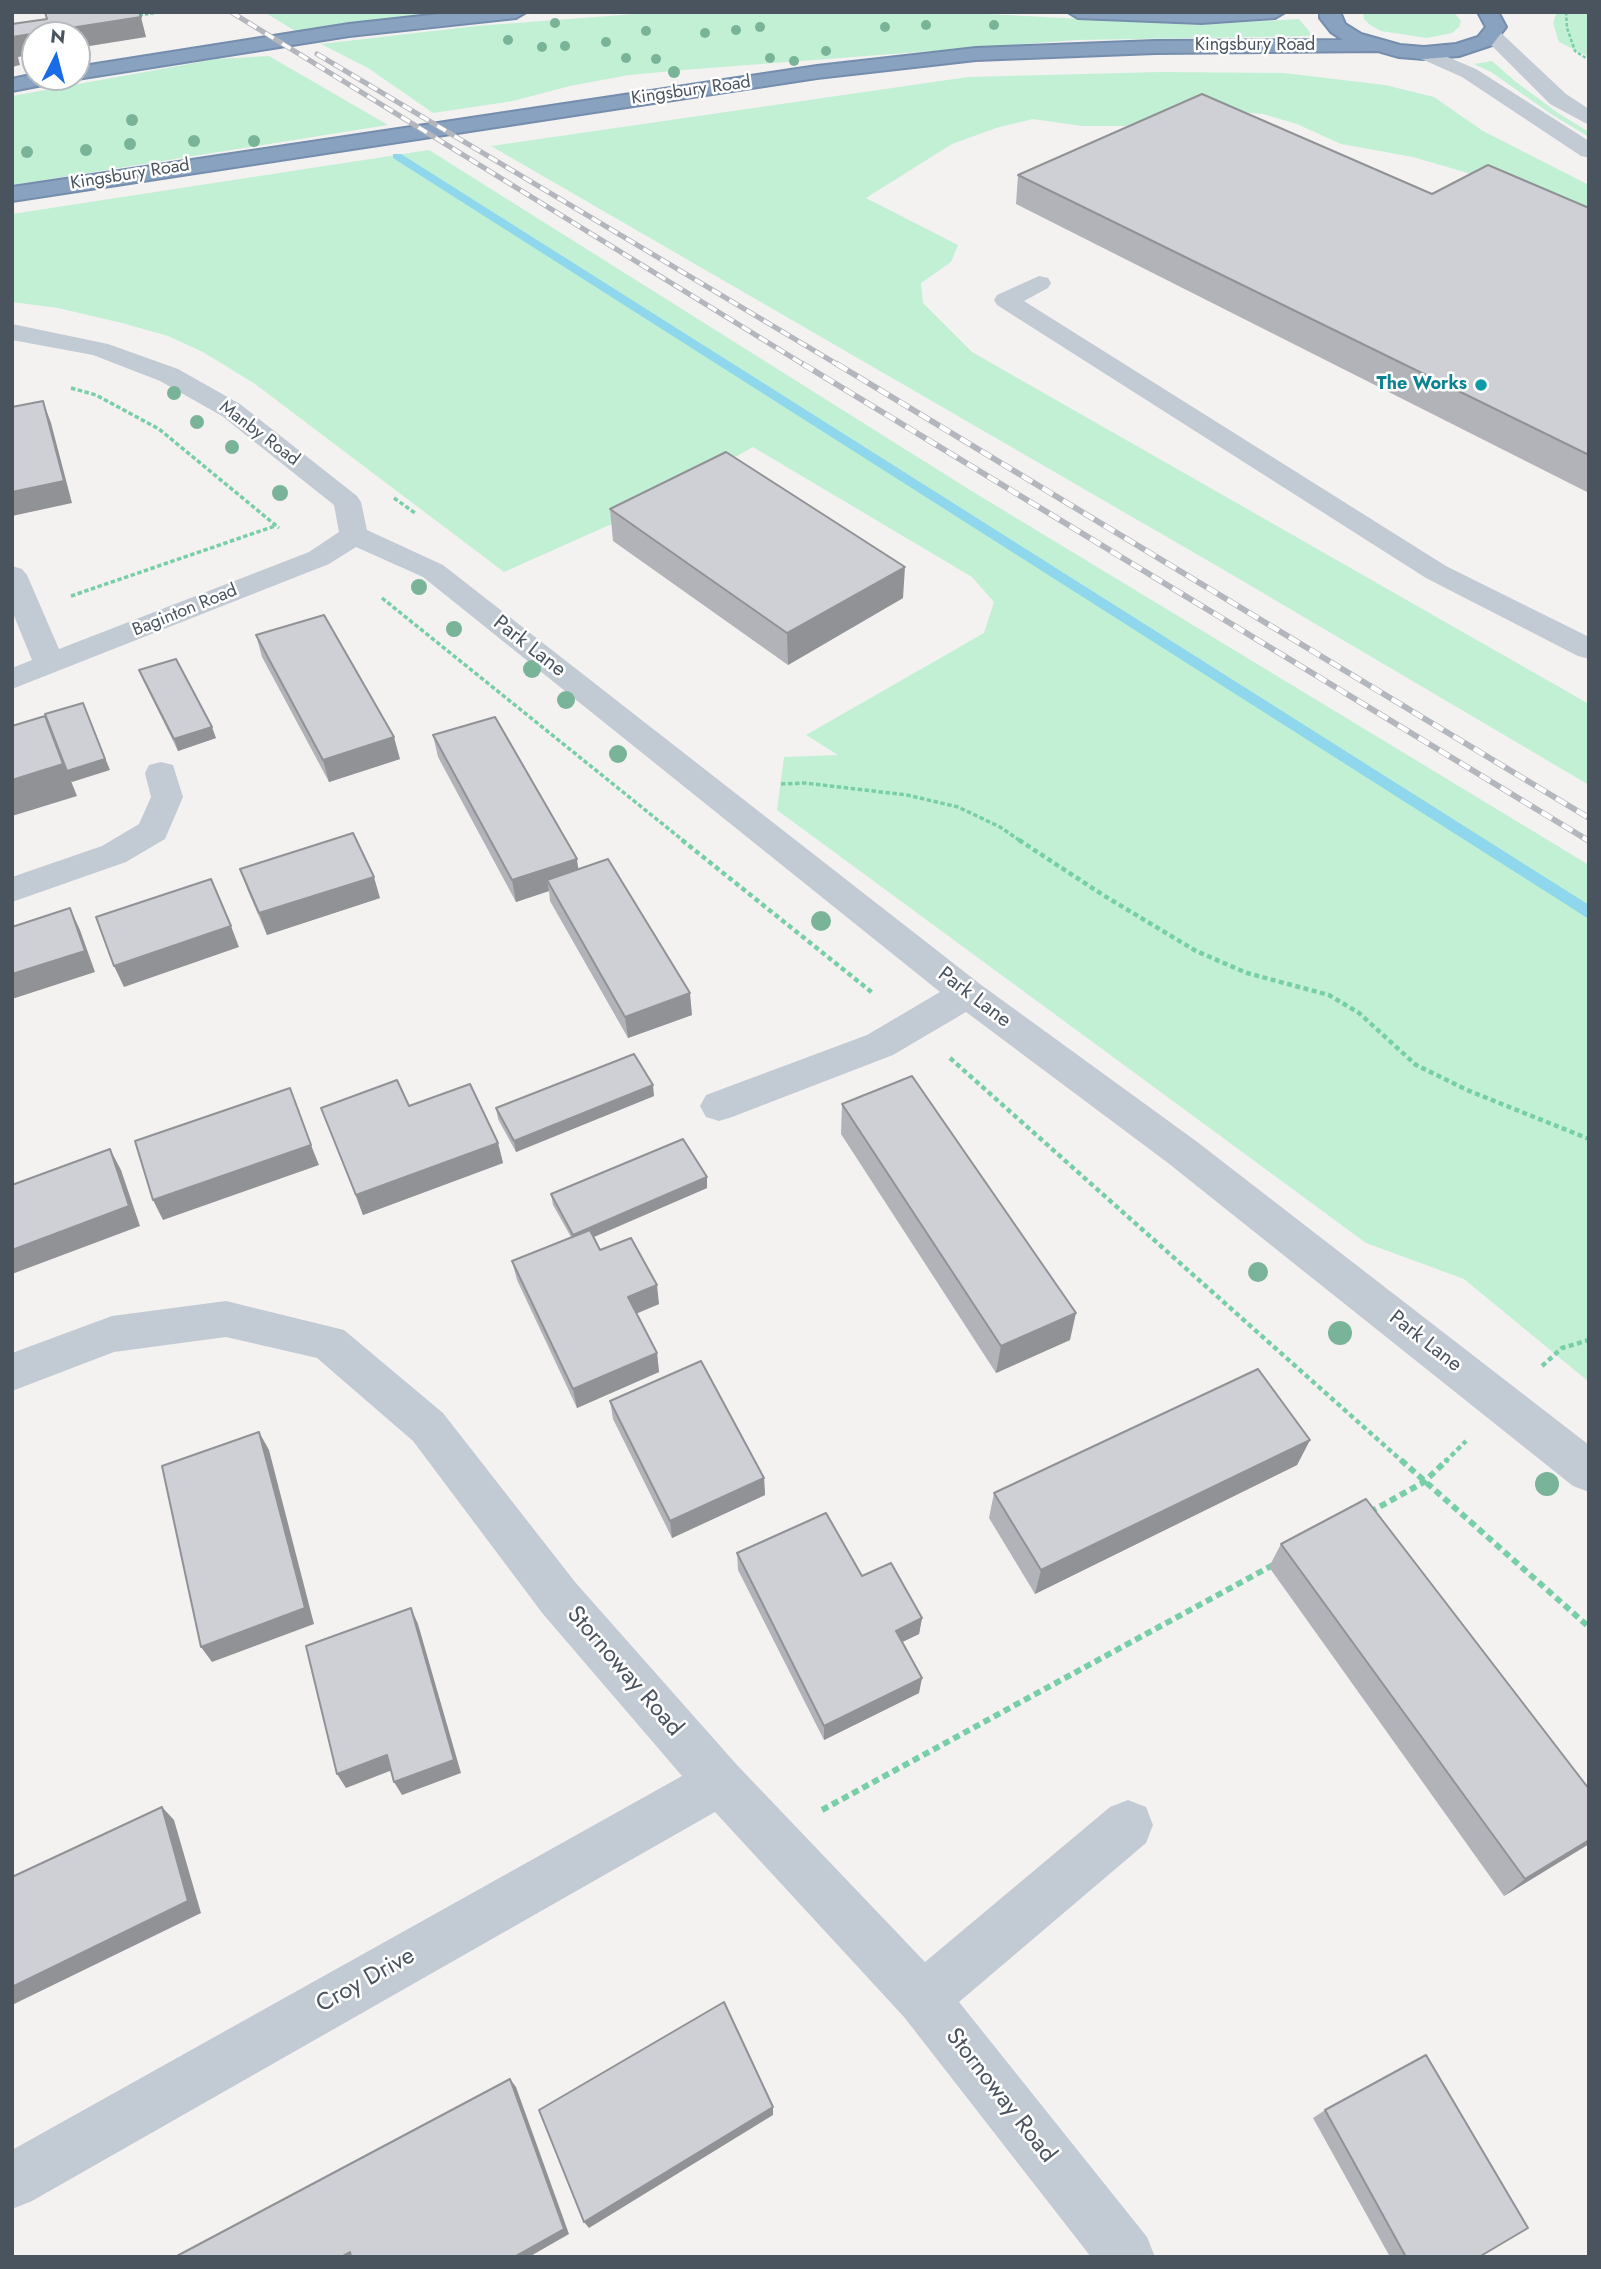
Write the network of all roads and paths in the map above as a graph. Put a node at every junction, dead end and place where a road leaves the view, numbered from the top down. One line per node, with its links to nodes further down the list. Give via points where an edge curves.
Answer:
1 (162, 12): 7 (path)
2 (516, 12): 12 (highway, via 349,30)
3 (1078, 12): 4 (highway, via 1189,17)
4 (1275, 12)
5 (1329, 12): 9 (highway, via 1338,28)
6 (1566, 12): 11 (path, via 1575,51)
7 (124, 18)
8 (1493, 19): 10 (highway, via 1485,41 1459,50); 13 (street, via 1558,99)
9 (1375, 46): 10 (highway); 15 (highway, Kingsbury Road, via 1155,47 963,55 789,76)
10 (1424, 53): 14 (street, via 1469,73)
11 (1589, 60)
12 (91, 71)
13 (1589, 119)
14 (1589, 151)
15 (12, 194)
16 (1039, 283): 24 (street, via 1006,300 1436,572)
17 (12, 332): 20 (street, Manby Road, via 99,349 169,375 231,410 347,502)
18 (61, 385): 19 (path, via 96,395 159,429)
19 (275, 525): 21 (path); 23 (path)
20 (354, 535): 21 (street, Baginton Road); 30 (street, Park Lane, via 433,570)
21 (319, 558): 25 (street, Baginton Road); 31 (path, via 361,581)
22 (12, 575): 23 (street)
23 (29, 610): 25 (street)
24 (1589, 649)
25 (50, 665): 26 (street, Baginton Road)
26 (12, 678)
27 (161, 773): 29 (street, via 167,797 153,831 114,854)
28 (775, 785): 33 (path, via 805,783 907,795 958,807 1000,827 1196,951 1247,973 1329,995 1359,1013 1416,1065)
29 (12, 890)
30 (967, 994): 31 (street); 35 (street, Park Lane, via 1182,1152)
31 (913, 1026): 32 (street, via 880,1045); 36 (path)
32 (719, 1106)
33 (1589, 1139)
34 (12, 1372): 40 (street, Stornoway Road, via 112,1334 226,1319 328,1343 428,1427 559,1598)
35 (1589, 1472)
36 (1424, 1482): 37 (path); 39 (path)
37 (1364, 1515)
38 (1279, 1561): 42 (path)
39 (1589, 1627)
40 (720, 1782): 42 (street, Stornoway Road); 44 (street, Croy Drive)
41 (1128, 1825): 43 (street)
42 (772, 1837): 43 (street, Stornoway Road)
43 (923, 1998): 45 (street, Stornoway Road)
44 (12, 2181)
45 (1127, 2257)

